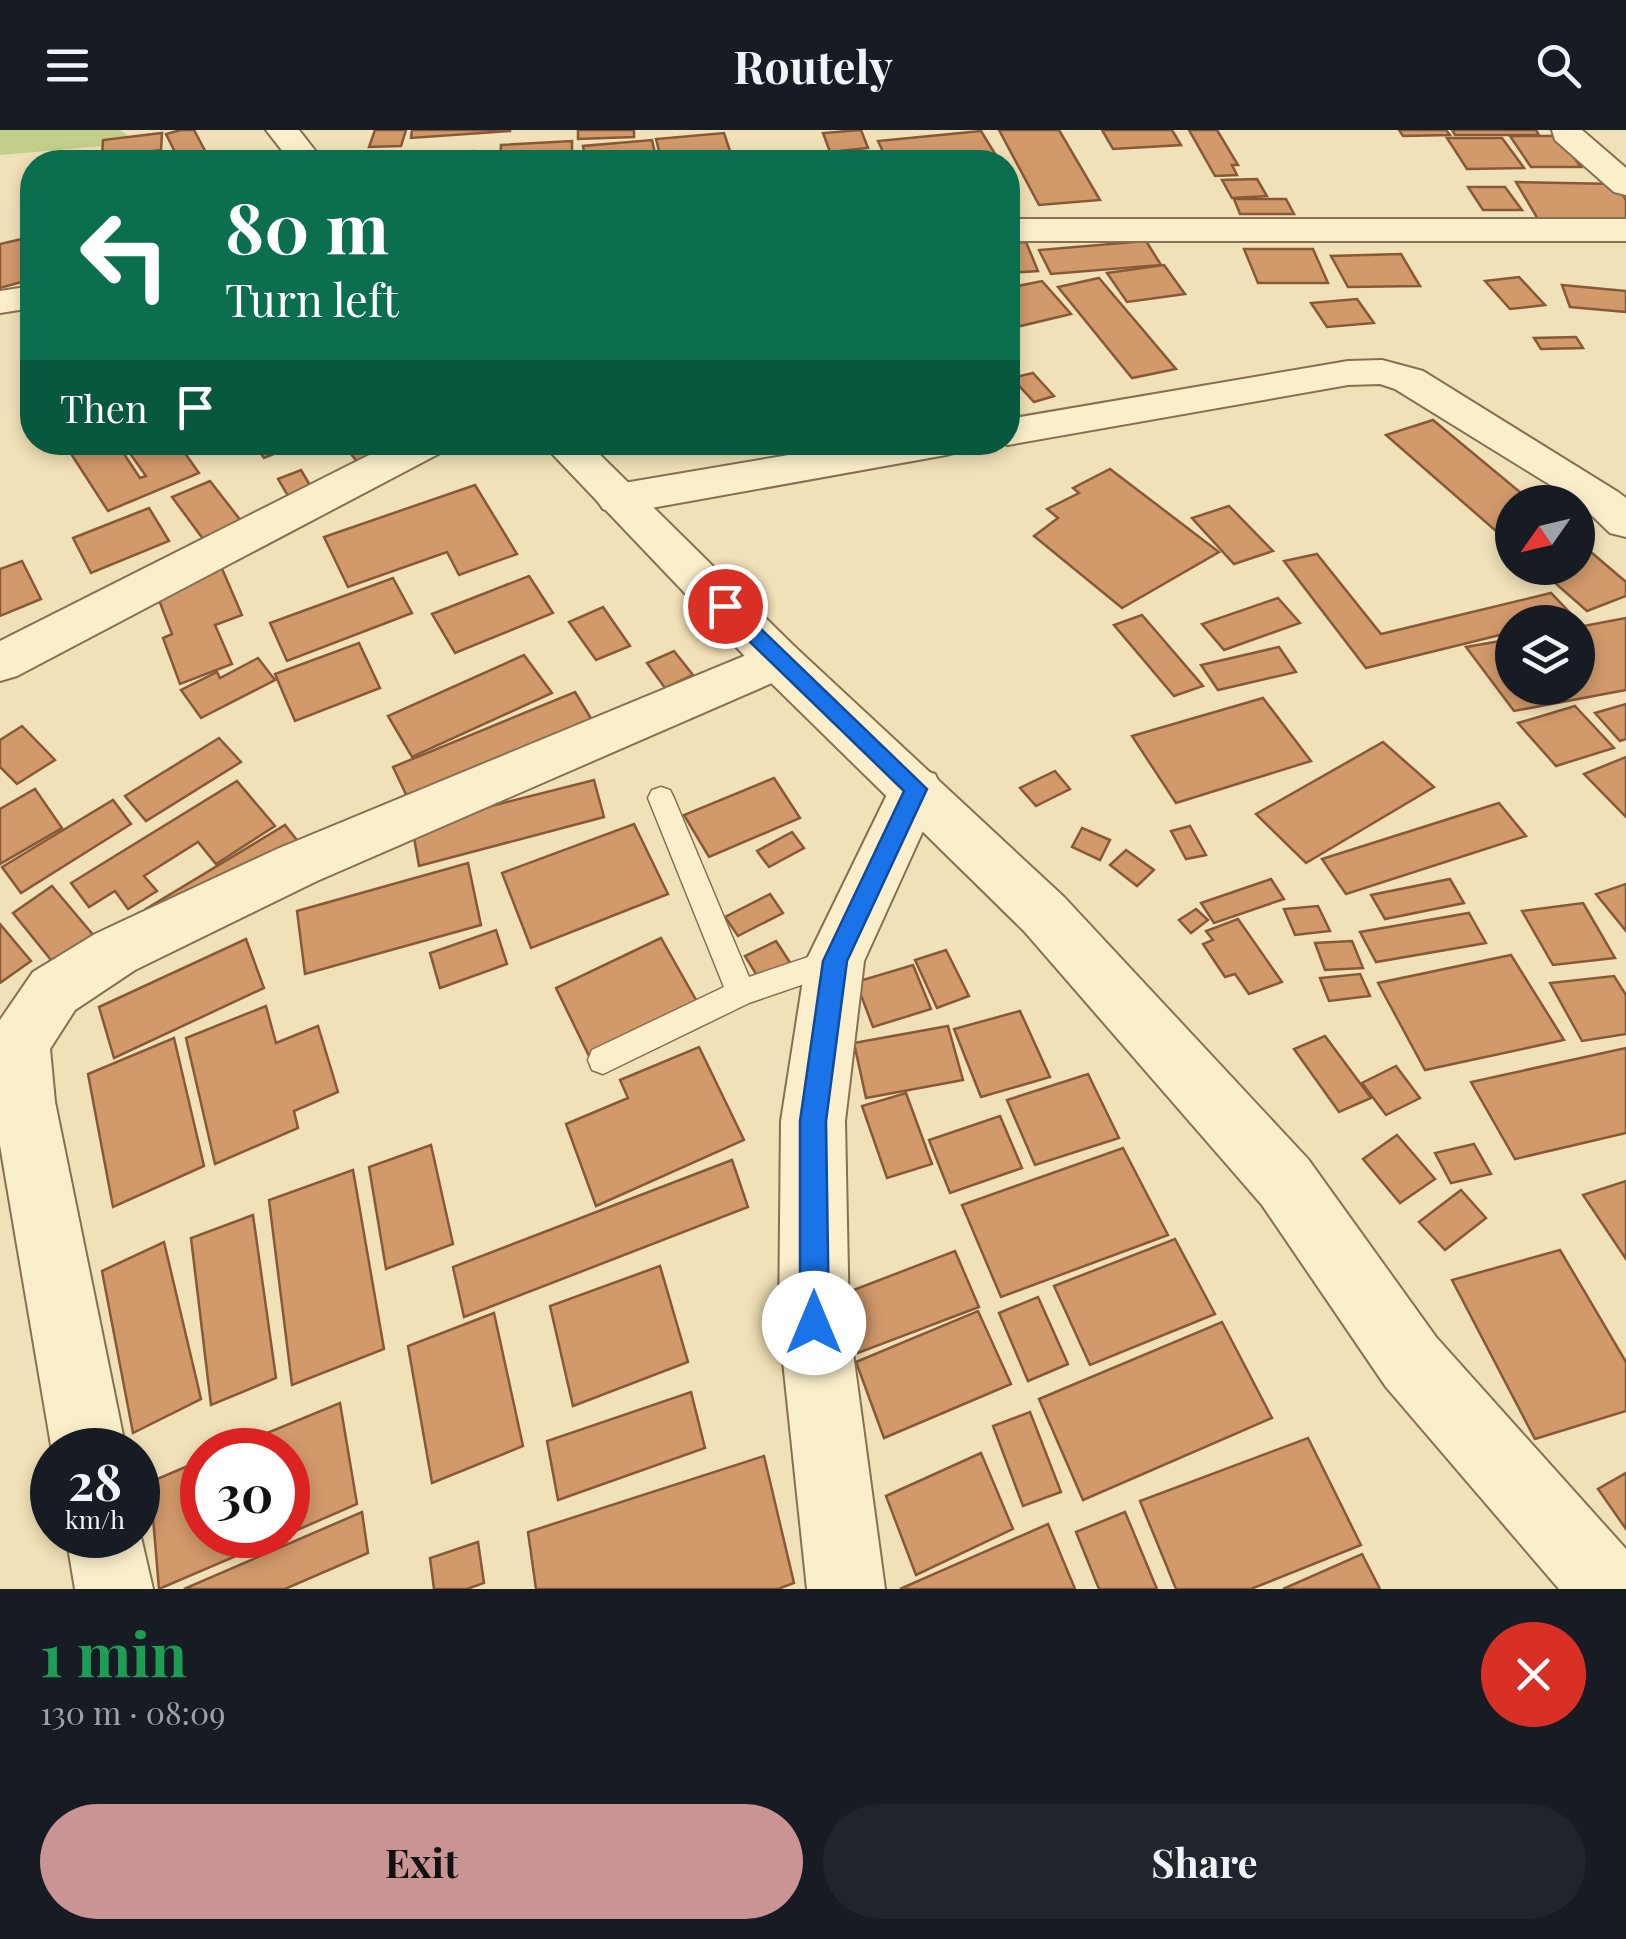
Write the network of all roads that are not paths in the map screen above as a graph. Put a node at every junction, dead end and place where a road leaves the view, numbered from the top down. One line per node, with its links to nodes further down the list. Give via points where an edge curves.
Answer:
1 (282, 130): 3 (street)
2 (1566, 132): 4 (street)
3 (298, 150)
4 (1626, 185)
5 (1020, 230): 6 (street)
6 (1626, 230)
7 (1020, 430): 12 (street, via 1382,372 1440,397)
8 (404, 455): 14 (street)
9 (575, 455): 11 (street)
10 (870, 455): 11 (street)
11 (618, 498): 13 (street)
12 (1618, 507)
13 (778, 660): 15 (street); 20 (street, via 297,864 115,952 54,991 18,1044)
14 (0, 663)
15 (916, 789): 17 (street); 24 (street, via 1044,914 1284,1182 1411,1362)
16 (661, 798): 18 (lane)
17 (835, 961): 18 (lane); 23 (street, via 813,1121 814,1323)
18 (741, 994): 19 (lane)
19 (603, 1060)
20 (84, 1428)
21 (108, 1558): 22 (street)
22 (114, 1589)
23 (846, 1589)
24 (1610, 1589)

